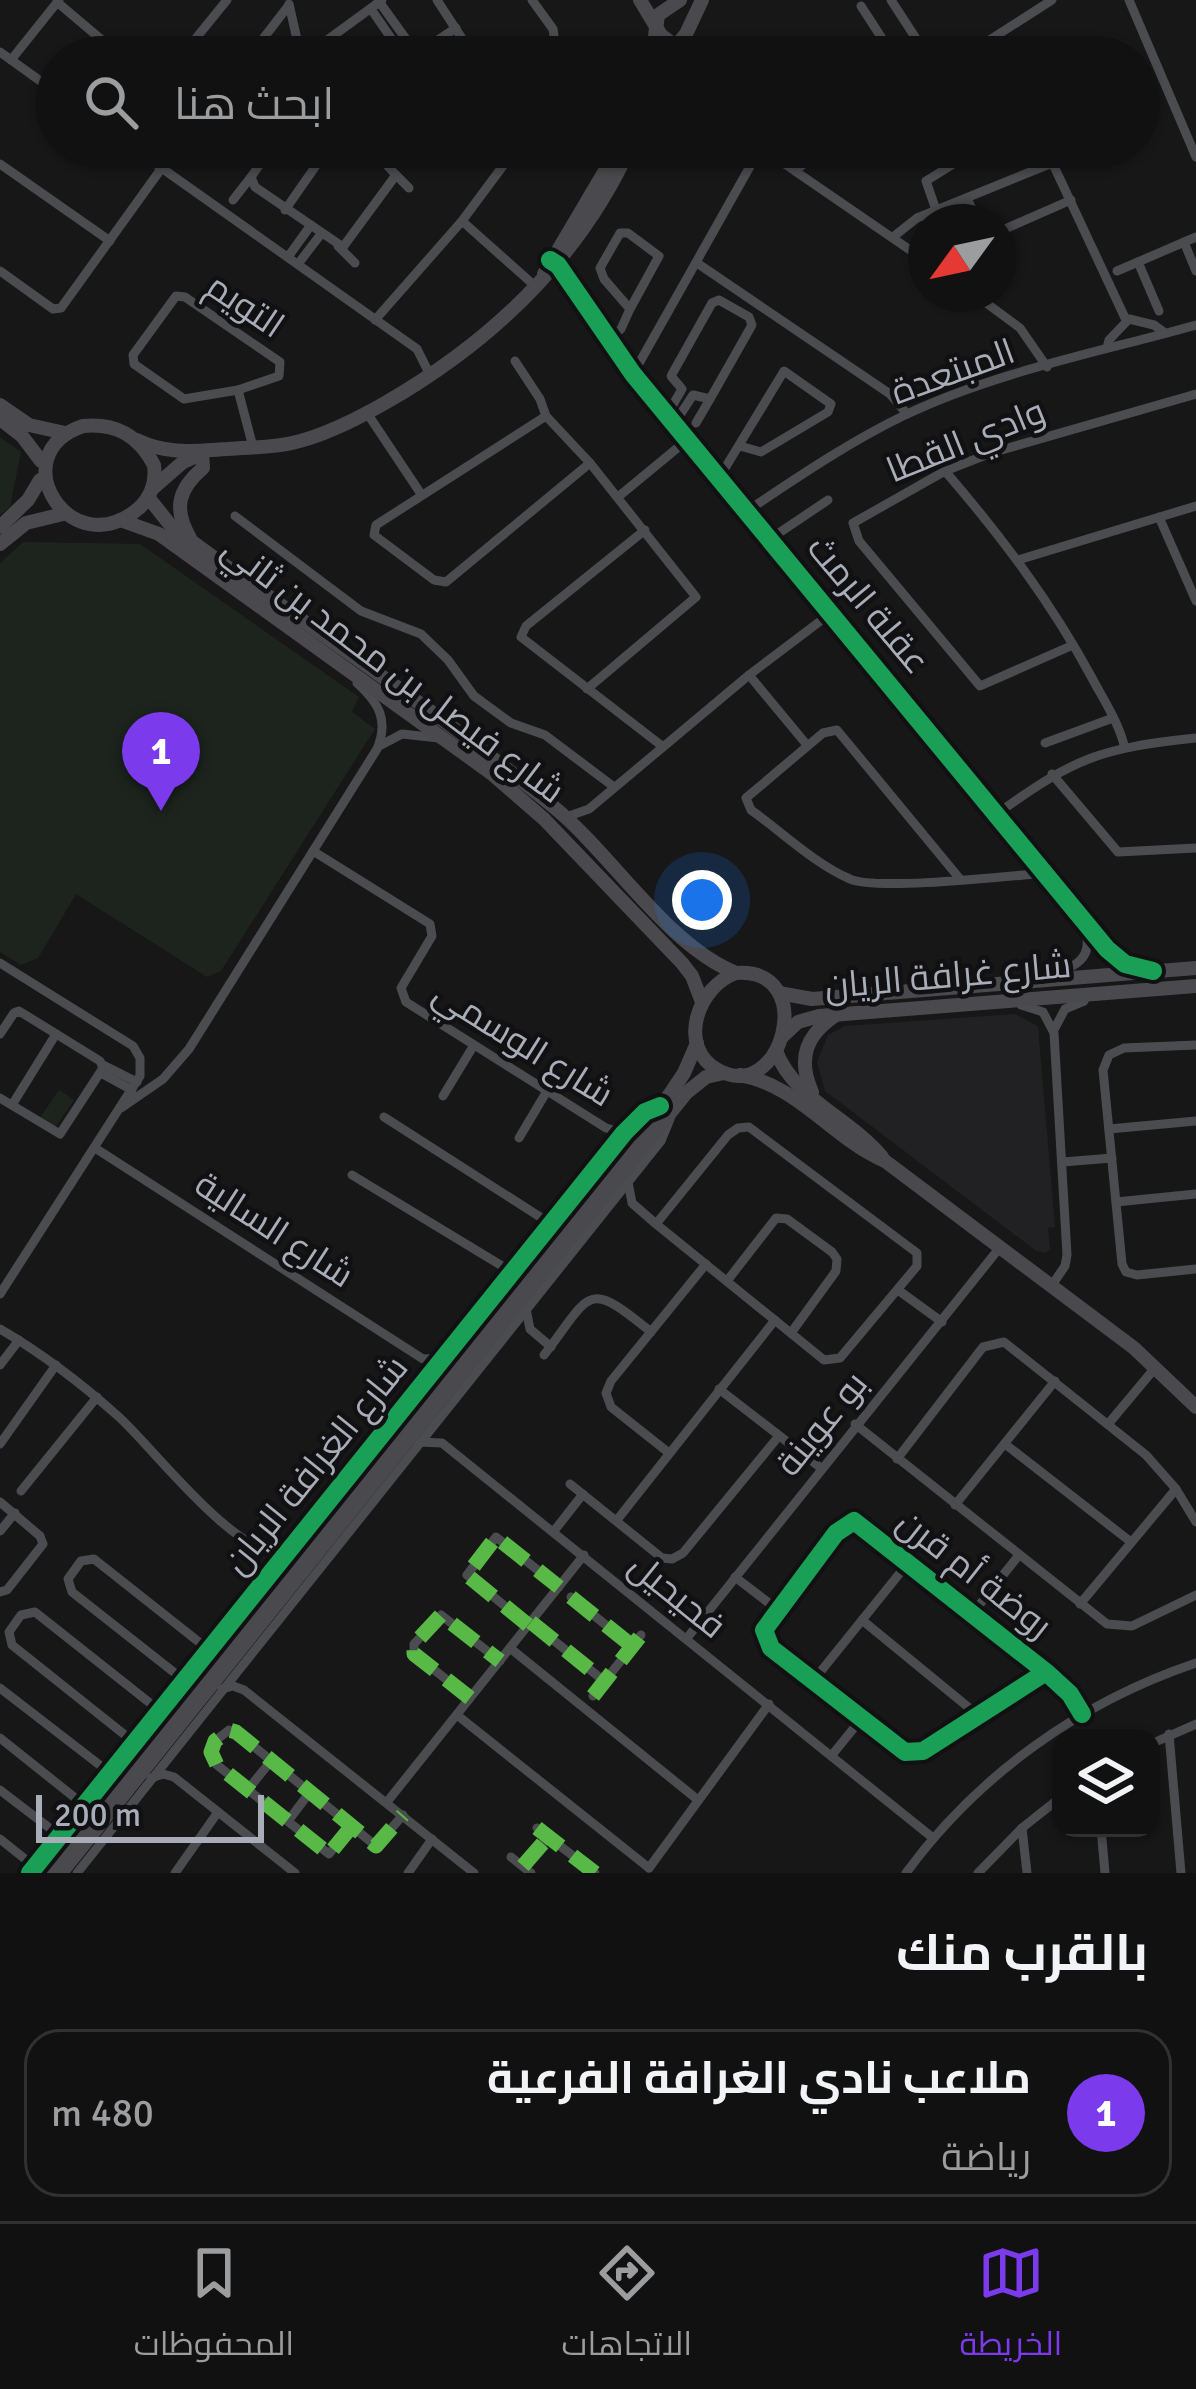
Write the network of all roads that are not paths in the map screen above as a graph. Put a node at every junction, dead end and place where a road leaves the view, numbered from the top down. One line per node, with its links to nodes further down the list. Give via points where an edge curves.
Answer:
1 (227, 0): 19 (street)
2 (437, 0): 17 (street)
3 (532, 0): 26 (street)
4 (640, 0): 16 (street)
5 (680, 0): 13 (street)
6 (702, 0): 15 (street)
7 (891, 0): 31 (street)
8 (1052, 0): 32 (street)
9 (1129, 0): 33 (street)
10 (58, 1): 18 (street); 35 (street)
11 (288, 3): 20 (street); 21 (street)
12 (378, 4): 22 (street); 23 (street)
13 (658, 4): 15 (street); 16 (street)
14 (861, 6): 30 (street)
15 (691, 22): 29 (street)
16 (655, 25): 27 (street); 28 (street)
17 (456, 28): 24 (street); 25 (street)
18 (98, 36)
19 (198, 36)
20 (264, 36)
21 (297, 36)
22 (332, 36)
23 (400, 36)
24 (444, 36)
25 (461, 36)
26 (554, 36)
27 (654, 36)
28 (661, 36)
29 (681, 36)
30 (880, 36)
31 (914, 36)
32 (998, 36)
33 (1144, 36)
34 (0, 52): 35 (street)
35 (11, 60): 37 (street)
36 (1160, 73): 38 (street)
37 (36, 78)
38 (1196, 157)
39 (0, 164): 71 (street)
40 (257, 168): 55 (street)
41 (314, 168): 63 (street)
42 (390, 168): 54 (street)
43 (501, 168): 64 (street)
44 (607, 168): 76 (street)
45 (621, 168): 76 (street)
46 (749, 168): 79 (street)
47 (793, 168): 53 (street)
48 (799, 168): 53 (street)
49 (947, 168): 60 (street, via 926,181)
50 (1040, 168): 57 (street)
51 (1055, 168): 59 (street)
52 (161, 169): 71 (street); 75 (street)
53 (796, 170): 69 (street)
54 (396, 175): 56 (street); 73 (street, via 348,244)
55 (251, 177): 58 (street); 63 (street)
56 (409, 188)
57 (967, 198): 61 (street); 62 (street)
58 (233, 200)
59 (1071, 200): 66 (street); 88 (street)
60 (934, 204)
61 (952, 204)
62 (970, 204)
63 (285, 210): 67 (street)
64 (462, 221): 83 (street); 87 (street)
65 (908, 222): 69 (street)
66 (1016, 224)
67 (311, 225): 68 (street); 75 (street)
68 (321, 234): 73 (street); 75 (street)
69 (892, 237): 74 (street)
70 (1196, 237): 72 (street)
71 (110, 241): 80 (street, via 57,309)
72 (1184, 242): 77 (street); 82 (street)
73 (338, 246): 78 (street)
74 (908, 248)
75 (293, 261): 87 (street)
76 (554, 262): 83 (street); 91 (street, عقلة الرمث)
77 (1138, 262): 81 (street); 85 (street)
78 (355, 263)
79 (697, 263): 95 (street); 102 (street, via 890,394)
80 (0, 271)
81 (1118, 271)
82 (1196, 271)
83 (538, 282): 96 (street, via 482,340)
84 (630, 309): 84 (street, via 659,260 624,232 600,268); 91 (street)
85 (1159, 311)
86 (998, 312): 94 (street)
87 (375, 320): 96 (street, via 417,349)
88 (1126, 320): 90 (street); 92 (street)
89 (1196, 325): 90 (street, المبتعدة)
90 (1165, 333): 92 (street, المبتعدة)
91 (608, 339): 95 (street, عقلة الرمث)
92 (1107, 348): 94 (street, المبتعدة)
93 (515, 361): 103 (street)
94 (1047, 368): 102 (street, المبتعدة)
95 (633, 374): 105 (street, عقلة الرمث)
96 (431, 377): 101 (street)
97 (238, 390): 97 (street, التويم, via 279,376 280,362 185,296 172,299 135,350 134,364 184,399); 111 (street, التويم)
98 (1196, 394): 115 (street, وادي القطا)
99 (710, 399): 105 (street, via 693,395); 105 (street, via 752,325 719,300 669,380 682,388); 106 (street)
100 (0, 405): 107 (street, via 28,425)
101 (367, 413): 111 (street, via 293,443); 119 (street)
102 (907, 414): 123 (street, المبتعدة)
103 (546, 416): 114 (street); 119 (street)
104 (0, 419): 113 (street)
105 (671, 420): 109 (street, عقلة الرمث)
106 (696, 423)
107 (65, 433): 108 (street, via 100,425); 113 (street)
108 (137, 440): 112 (street, via 161,451); 118 (street, via 154,465)
109 (687, 440): 116 (street, عقلة الرمث); 120 (street)
110 (740, 446): 110 (street, via 784,371 831,404 761,452); 116 (street)
111 (253, 447): 112 (street)
112 (207, 451): 118 (street); 131 (street, via 178,500)
113 (41, 461): 117 (street)
114 (590, 463): 119 (street, via 442,583 374,535 376,525); 120 (street)
115 (945, 471): 133 (street); 136 (street, وادي القطا, via 856,520 859,541 980,686)
116 (719, 478): 123 (street, عقلة الرمث)
117 (40, 480): 124 (street); 128 (street)
118 (150, 493): 127 (street); 131 (street, شارع فيصل بن محمد بن ثاني, via 159,514)
119 (422, 494)
120 (618, 497): 129 (street)
121 (828, 500): 130 (street)
122 (1196, 506): 126 (street)
123 (747, 511): 130 (street, عقلة الرمث)
124 (63, 514): 127 (street, via 90,525); 132 (street, via 26,524)
125 (235, 516): 149 (street, via 361,611 421,634 473,696 545,735)
126 (1159, 517): 133 (street); 134 (street)
127 (120, 520): 137 (street, شارع فيصل بن محمد بن ثاني, via 159,534)
128 (0, 527)
129 (645, 530): 139 (street, via 695,592 694,602); 139 (street, via 521,633)
130 (770, 539): 135 (street, عقلة الرمث)
131 (193, 542): 152 (street, شارع فيصل بن محمد بن ثاني)
132 (0, 544)
133 (1018, 560): 136 (street)
134 (1196, 601)
135 (831, 613): 138 (street); 151 (street, عقلة الرمث)
136 (1073, 645): 140 (street)
137 (327, 655): 142 (street, شارع فيصل بن محمد بن ثاني); 147 (street, via 378,706)
138 (749, 675): 144 (street); 146 (street)
139 (587, 689): 146 (street)
140 (1113, 718): 143 (street); 145 (street)
141 (1196, 738): 145 (street)
142 (444, 739): 147 (street, via 402,734); 168 (street, شارع فيصل بن محمد بن ثاني, via 563,837 682,963)
143 (1045, 743)
144 (807, 745): 157 (street, via 828,730 842,734); 157 (street, via 748,794 751,810 855,881)
145 (1124, 745): 148 (street)
146 (662, 746): 149 (street)
147 (377, 748): 155 (street)
148 (1052, 774): 151 (street); 154 (street, via 1118,852)
149 (614, 787): 150 (street)
150 (589, 809): 152 (street); 153 (street)
151 (998, 813): 156 (street, عقلة الرمث)
152 (566, 817): 153 (street, شارع فيصل بن محمد بن ثاني)
153 (581, 831): 162 (street, شارع فيصل بن محمد بن ثاني, via 700,956)
154 (1196, 848)
155 (313, 851): 175 (street, شارع الوسمي, via 430,924 432,936 401,995); 187 (street, via 172,1070)
156 (1045, 873): 157 (street); 158 (street, عقلة الرمث)
157 (960, 879)
158 (1080, 917): 161 (street, عقلة الرمث, via 1119,961); 163 (street, via 1084,958)
159 (0, 963): 181 (street, via 133,1046 140,1058)
160 (1196, 968): 161 (street, شارع غرافة الريان)
161 (1154, 971): 163 (street, شارع غرافة الريان)
162 (736, 974): 165 (street, via 754,974); 168 (street)
163 (1044, 980): 165 (street, شارع غرافة الريان, via 812,999)
164 (1196, 986): 166 (street, شارع غرافة الريان)
165 (779, 993): 173 (street)
166 (1100, 994): 167 (street, شارع غرافة الريان); 170 (street, via 1065,1009)
167 (1011, 1001): 169 (street, شارع غرافة الريان); 170 (street, via 1042,1012)
168 (702, 1002): 174 (street)
169 (838, 1014): 173 (street, شارع غرافة الريان, via 801,1020); 184 (street, via 805,1051)
170 (1054, 1033): 197 (street)
171 (0, 1034): 172 (street, via 17,1011)
172 (56, 1034): 178 (street); 186 (street)
173 (783, 1036): 177 (street)
174 (697, 1043): 179 (street); 188 (street, شارع الغرافة الريان)
175 (474, 1045): 182 (street, شارع الوسمي); 183 (street)
176 (1196, 1045): 191 (street, via 1109,1055)
177 (776, 1052): 180 (street); 184 (street, via 788,1076)
178 (102, 1069): 181 (street); 186 (street, via 60,1133)
179 (724, 1072): 180 (street); 188 (street, شارع الغرافة الريان)
180 (740, 1075): 193 (street, via 780,1087)
181 (134, 1086): 187 (street)
182 (548, 1091): 192 (street, شارع الوسمي); 194 (street)
183 (442, 1096)
184 (814, 1097): 193 (street)
185 (0, 1098): 186 (street)
186 (11, 1105)
187 (121, 1108): 195 (street)
188 (666, 1108): 192 (street, شارع الغرافة الريان, via 645,1112); 199 (street, شارع الغرافة الريان, via 664,1137); 205 (street, شارع الغرافة الريان); 224 (street, شارع الغرافة الريان)
189 (384, 1117): 204 (street)
190 (1196, 1120): 191 (street)
191 (1109, 1130): 196 (street)
192 (624, 1133): 204 (street, شارع الغرافة الريان)
193 (852, 1134): 207 (street)
194 (519, 1138)
195 (95, 1148): 214 (street); 226 (street, شارع السالية)
196 (1112, 1159): 197 (street); 201 (street)
197 (1063, 1162): 212 (street, via 1067,1255)
198 (352, 1175): 210 (street)
199 (628, 1182): 202 (street); 203 (street, شارع الغرافة الريان)
200 (1196, 1194): 201 (street)
201 (1116, 1202): 209 (street, via 1126,1272)
202 (632, 1203): 203 (street); 206 (street)
203 (609, 1206): 205 (street); 215 (street, شارع الغرافة الريان)
204 (551, 1224): 210 (street, شارع الغرافة الريان)
205 (582, 1224): 233 (street, شارع الغرافة الريان)
206 (656, 1224): 208 (street); 213 (street, via 728,1135 749,1127 917,1252 917,1266)
207 (1001, 1246): 212 (street); 217 (street, بو عوينة)
208 (706, 1264): 211 (street); 221 (street)
209 (1196, 1269)
210 (512, 1272): 225 (street, شارع الغرافة الريان)
211 (727, 1281): 216 (street); 222 (street, via 776,1218 832,1252 836,1271)
212 (1052, 1285): 229 (street)
213 (898, 1290): 217 (street); 222 (street, via 840,1358 824,1360)
214 (0, 1294)
215 (526, 1309): 219 (street); 220 (street, شارع الغرافة الريان)
216 (775, 1320): 222 (street); 232 (street)
217 (941, 1322): 238 (street, بو عوينة)
218 (0, 1329): 223 (street)
219 (530, 1329): 220 (street); 221 (street, via 548,1351 587,1300 601,1296)
220 (509, 1330): 237 (street, شارع الغرافة الريان)
221 (651, 1332): 245 (street, via 606,1393 611,1407)
222 (791, 1333)
223 (19, 1340): 227 (street); 228 (street)
224 (470, 1342): 225 (street); 236 (street, شارع الغرافة الريان)
225 (448, 1353): 226 (street); 230 (street, شارع الغرافة الريان)
226 (423, 1359): 230 (street)
227 (0, 1365)
228 (56, 1366): 234 (street); 242 (street)
229 (1156, 1366): 235 (street); 239 (street)
230 (426, 1380): 236 (street); 263 (street, شارع الغرافة الريان)
231 (1055, 1381): 239 (street); 243 (street); 246 (street, via 1009,1343 991,1342)
232 (719, 1389): 240 (street); 245 (street)
233 (448, 1390): 237 (street); 247 (street, شارع الغرافة الريان)
234 (97, 1397): 251 (street); 262 (street, via 201,1503)
235 (1196, 1407)
236 (416, 1410): 260 (street, شارع الغرافة الريان)
237 (438, 1418): 241 (street); 244 (street, شارع الغرافة الريان)
238 (855, 1424): 246 (street); 248 (street, بو عوينة)
239 (1108, 1424): 250 (street)
240 (778, 1437): 248 (street); 256 (street, via 672,1559)
241 (442, 1443): 244 (street); 259 (street, فحيحيل)
242 (0, 1444)
243 (1005, 1444): 254 (street); 261 (street)
244 (416, 1446): 247 (street); 286 (street, شارع الغرافة الريان)
245 (669, 1454): 256 (street)
246 (897, 1459): 254 (street)
247 (389, 1463): 279 (street, شارع الغرافة الريان)
248 (820, 1468): 267 (street, بو عوينة)
249 (570, 1484): 252 (street)
250 (1175, 1490): 257 (street); 261 (street)
251 (21, 1491)
252 (583, 1494): 256 (street); 259 (street)
253 (0, 1502): 255 (street)
254 (955, 1505): 265 (street)
255 (15, 1514): 258 (street); 270 (street, via 44,1544)
256 (616, 1520)
257 (1196, 1521)
258 (0, 1531)
259 (554, 1532): 264 (street, فحيحيل)
260 (317, 1533): 263 (street); 274 (street, شارع الغرافة الريان)
261 (1131, 1543): 273 (street)
262 (260, 1550): 263 (street); 268 (street)
263 (289, 1552): 268 (street, شارع الغرافة الريان)
264 (584, 1555): 269 (street); 281 (street, فحيحيل)
265 (1019, 1555): 273 (street); 276 (street)
266 (908, 1563): 275 (street, روضة أم قرن, via 854,1521); 276 (street, روضة أم قرن); 277 (street)
267 (735, 1577): 275 (street); 281 (street, بو عوينة)
268 (268, 1579): 274 (street); 284 (street, شارع الغرافة الريان)
269 (559, 1587): 278 (street); 278 (street, via 496,1538 466,1575)
270 (0, 1592)
271 (1196, 1594): 273 (street, via 1122,1628)
272 (571, 1597): 282 (street)
273 (1080, 1604)
274 (260, 1605): 340 (street, شارع الغرافة الريان)
275 (778, 1610): 291 (street, روضة أم قرن, via 764,1630 771,1648)
276 (973, 1614): 288 (street, روضة أم قرن)
277 (862, 1620): 291 (street); 302 (street)
278 (530, 1624): 283 (street); 290 (street)
279 (253, 1634): 286 (street); 301 (street, شارع الغرافة الريان)
280 (641, 1635): 282 (street)
281 (687, 1638): 297 (street, فحيحيل)
282 (632, 1646): 290 (street)
283 (510, 1648): 285 (street); 319 (street)
284 (209, 1650): 289 (street, شارع الغرافة الريان); 289 (street, via 94,1559 81,1562 68,1579 72,1592)
285 (500, 1661): 296 (street); 296 (street, via 443,1616 414,1644 413,1652)
286 (242, 1664): 293 (street); 294 (street, شارع الغرافة الريان)
287 (1196, 1666): 299 (street)
288 (1046, 1672): 299 (street, روضة أم قرن); 302 (street, روضة أم قرن)
289 (185, 1681): 298 (street, شارع الغرافة الريان)
290 (604, 1681): 295 (street)
291 (813, 1681): 303 (street, روضة أم قرن)
292 (0, 1688): 313 (street)
293 (244, 1690): 294 (street); 320 (street)
294 (219, 1692): 301 (street)
295 (593, 1696)
296 (470, 1698): 300 (street)
297 (769, 1704): 311 (street, فحيحيل); 319 (street)
298 (160, 1711): 309 (street, شارع الغرافة الريان); 309 (street, via 35,1612 21,1616 9,1632 12,1646)
299 (1082, 1714): 332 (street, via 1002,1770)
300 (457, 1715): 320 (street); 339 (street)
301 (193, 1716): 308 (street); 310 (street, شارع الغرافة الريان); 342 (street, شارع الغرافة الريان)
302 (979, 1716): 303 (street, روضة أم قرن, via 923,1751 905,1752)
303 (862, 1718): 311 (street)
304 (1196, 1724): 305 (street)
305 (1169, 1734): 307 (street); 336 (street)
306 (0, 1738): 322 (street)
307 (1160, 1739)
308 (215, 1741): 312 (street, via 236,1732); 316 (street, via 214,1761)
309 (135, 1743): 313 (street, شارع الغرافة الريان)
310 (169, 1755): 314 (street); 315 (street, شارع الغرافة الريان)
311 (832, 1755): 332 (street, فحيحيل)
312 (271, 1761): 316 (street); 318 (street)
313 (110, 1773): 322 (street, شارع الغرافة الريان)
314 (174, 1777): 315 (street); 323 (street)
315 (151, 1778): 343 (street, شارع الغرافة الريان)
316 (249, 1788): 325 (street)
317 (0, 1790): 329 (street)
318 (310, 1792): 325 (street); 326 (street)
319 (698, 1800): 339 (street)
320 (387, 1802): 324 (street)
321 (1052, 1804): 328 (street)
322 (84, 1805): 329 (street, شارع الغرافة الريان)
323 (218, 1812): 341 (street); 344 (street)
324 (403, 1815): 326 (street, via 377,1846); 334 (street)
325 (288, 1821): 326 (street, via 329,1854)
326 (352, 1826)
327 (537, 1828): 330 (street)
328 (1022, 1828): 349 (street); 350 (street)
329 (59, 1836): 340 (street, شارع الغرافة الريان)
330 (549, 1837): 338 (street); 347 (street)
331 (1102, 1837): 351 (street)
332 (933, 1838): 348 (street)
333 (0, 1839): 340 (street)
334 (432, 1839): 345 (street); 346 (street)
335 (1196, 1852): 336 (street)
336 (1179, 1854): 352 (street)
337 (511, 1857): 338 (street)
338 (527, 1870)
339 (648, 1870)
340 (37, 1871)
341 (290, 1871)
342 (61, 1873)
343 (77, 1873)
344 (176, 1873)
345 (408, 1873)
346 (474, 1873)
347 (595, 1873)
348 (905, 1873)
349 (978, 1873)
350 (1027, 1873)
351 (1105, 1873)
352 (1181, 1873)

